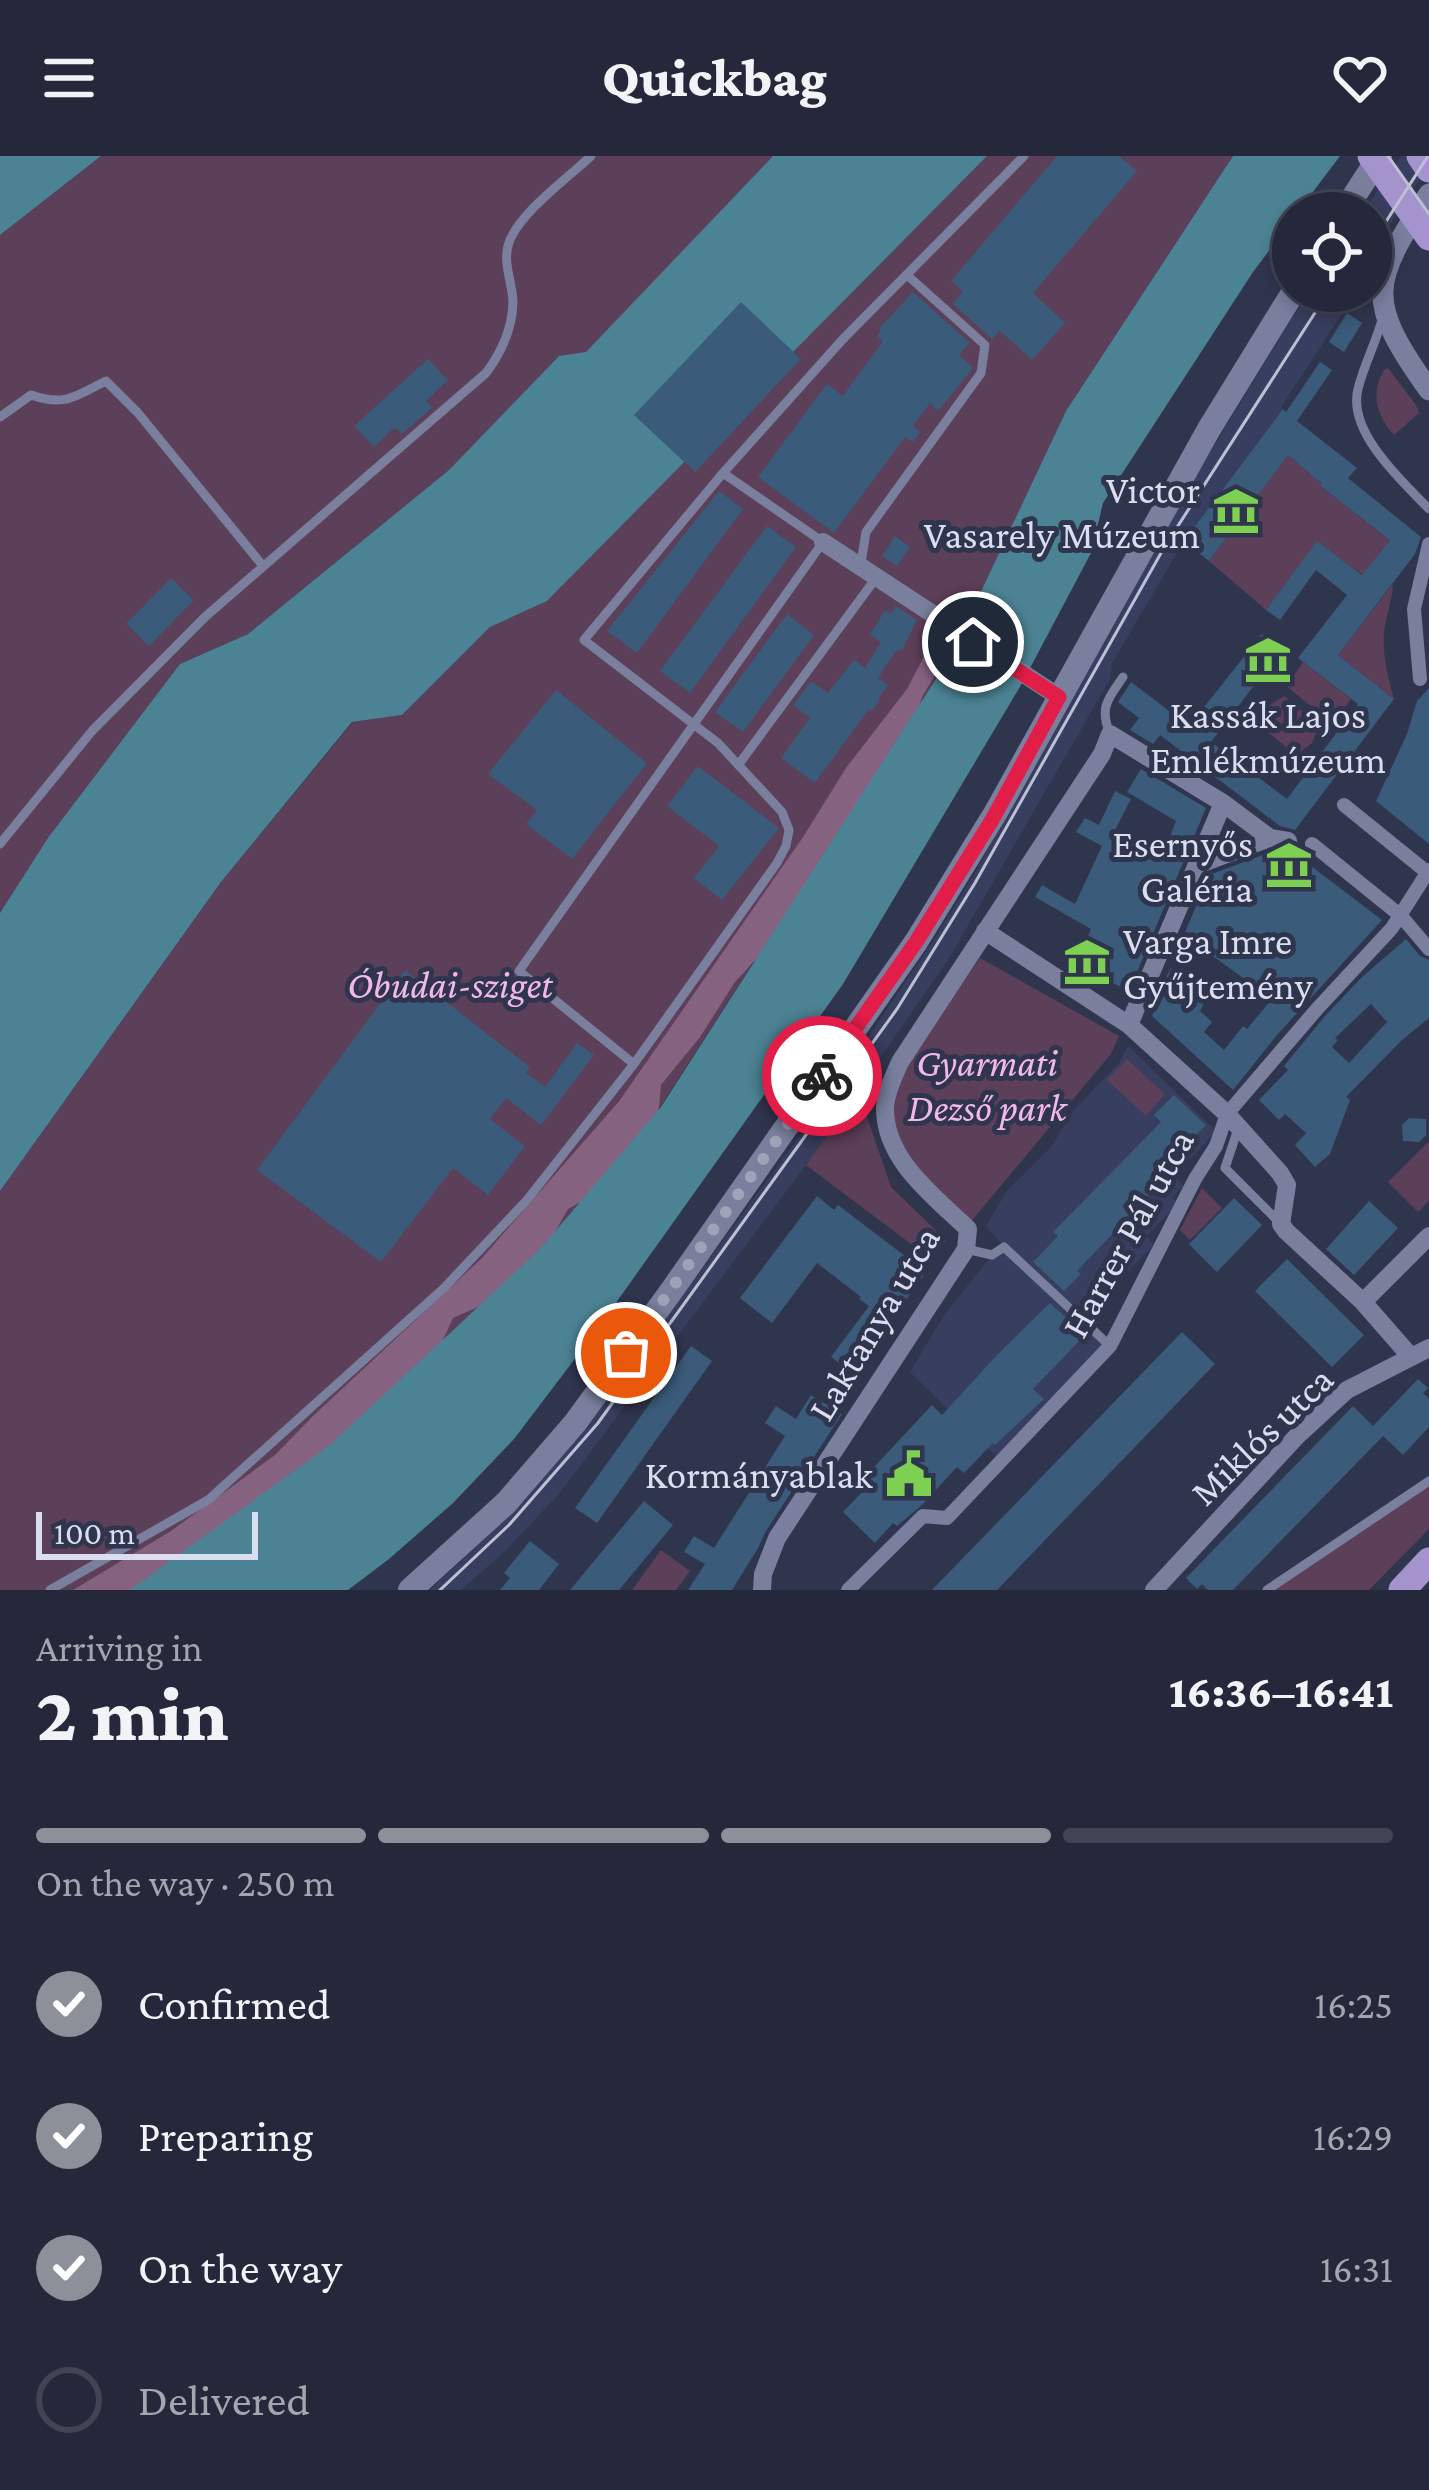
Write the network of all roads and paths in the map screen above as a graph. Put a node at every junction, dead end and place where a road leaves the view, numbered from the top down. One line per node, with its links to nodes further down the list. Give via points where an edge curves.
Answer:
1 (591, 156): 20 (lane, via 508,243 508,334 486,373)
2 (1024, 156): 10 (lane)
3 (1376, 156): 6 (main road); 8 (main road)
4 (1420, 156): 5 (main road)
5 (1429, 169)
6 (1355, 192)
7 (1429, 194): 9 (street)
8 (1429, 236)
9 (1392, 252)
10 (907, 275): 16 (lane); 21 (lane, via 985,345 981,373 866,532)
11 (1281, 312): 24 (main road)
12 (1383, 312): 17 (lane, via 1357,408 1376,450)
13 (1385, 312): 14 (street)
14 (1429, 390)
15 (0, 417): 20 (lane, via 32,395 52,402 106,381)
16 (723, 473): 18 (lane); 25 (lane, via 584,640)
17 (1429, 509)
18 (823, 542): 21 (street); 25 (lane)
19 (1429, 544): 23 (street, via 1414,609)
20 (263, 566): 30 (lane, via 92,731)
21 (868, 572): 24 (street); 27 (lane)
22 (1123, 677): 26 (lane, via 1106,702)
23 (1420, 679)
24 (1059, 697): 49 (main road, via 916,942 617,1366 506,1503)
25 (696, 724): 27 (lane); 38 (lane, via 519,971)
26 (1110, 734): 28 (street); 35 (street, Laktanya utca)
27 (739, 764): 38 (lane, via 782,812 785,846)
28 (1223, 803): 32 (street); 32 (street, via 1279,839)
29 (1344, 805): 33 (street)
30 (0, 844)
31 (1312, 844): 34 (street)
32 (1197, 865): 37 (street)
33 (1428, 871): 34 (street, Harrer Pál utca)
34 (1396, 922): 36 (street); 39 (street, Harrer Pál utca)
35 (985, 931): 37 (street); 42 (street, Laktanya utca, via 900,1062 885,1103 908,1171 968,1228)
36 (1429, 949)
37 (1129, 1025): 39 (street)
38 (634, 1064): 48 (lane, via 444,1288 286,1432 208,1500)
39 (1233, 1121): 40 (street, via 1287,1185); 40 (lane, via 1225,1168); 44 (street, Harrer Pál utca)
40 (1281, 1224): 43 (street)
41 (1429, 1236): 43 (street)
42 (966, 1249): 44 (lane, via 992,1256 1004,1247); 50 (street, Laktanya utca, via 777,1538)
43 (1364, 1302): 45 (street)
44 (1110, 1346): 51 (street, Harrer Pál utca, via 947,1518 923,1516)
45 (1420, 1352): 52 (street, Miklós utca, via 1347,1390)
46 (1429, 1481): 53 (lane)
47 (1429, 1561): 54 (main road)
48 (50, 1590)
49 (410, 1590)
50 (762, 1590)
51 (848, 1590)
52 (1154, 1590)
53 (1267, 1590)
54 (1402, 1590)

